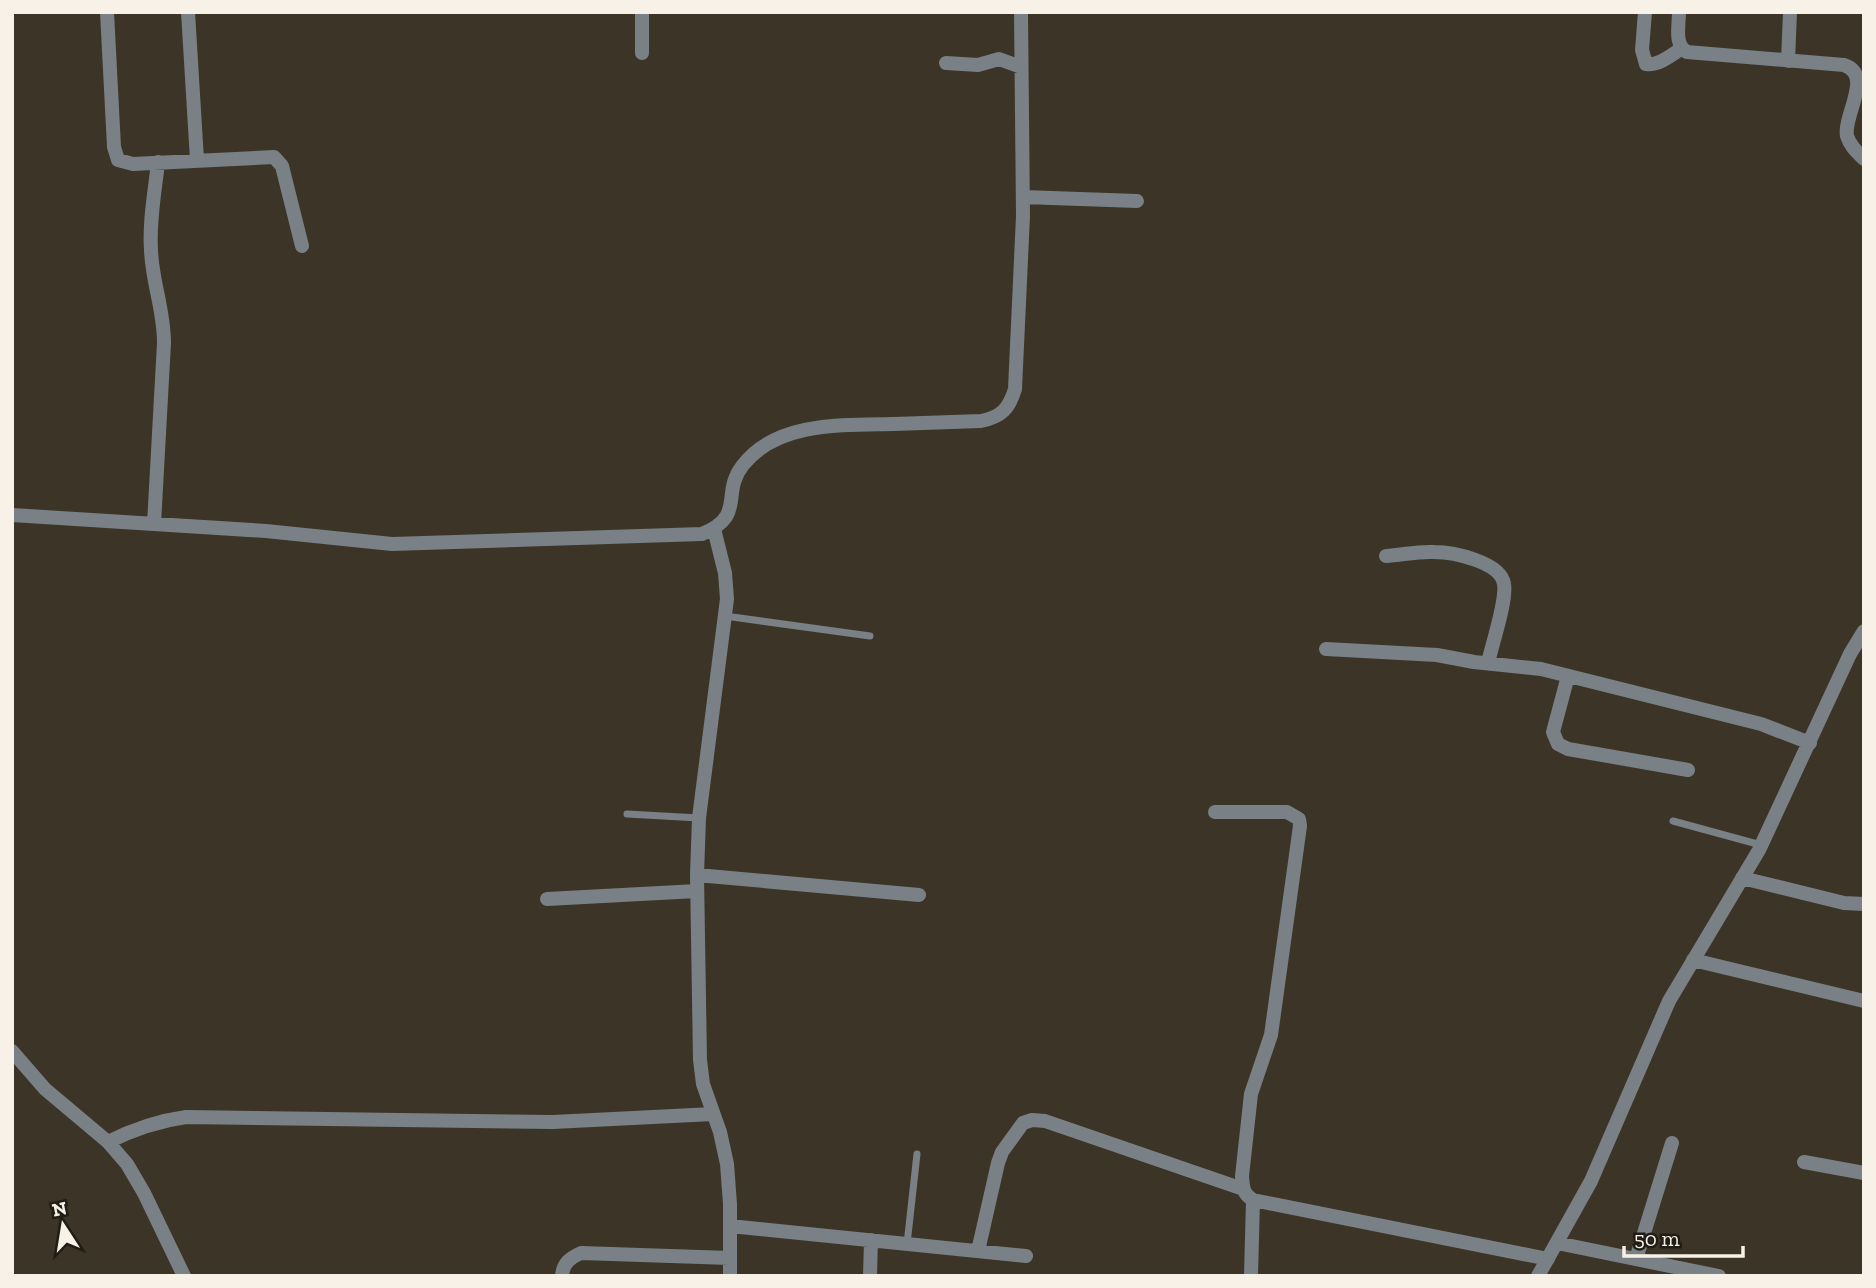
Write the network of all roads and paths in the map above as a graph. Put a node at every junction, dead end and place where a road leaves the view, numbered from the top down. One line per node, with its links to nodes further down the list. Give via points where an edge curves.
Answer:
1 (107, 12): 15 (street, via 115,155 125,163)
2 (188, 12): 14 (street)
3 (642, 12): 9 (street)
4 (1021, 12): 12 (street)
5 (1645, 12): 8 (street, via 1642,50 1646,64 1661,62)
6 (1679, 12): 8 (street)
7 (1790, 12): 10 (street)
8 (1681, 49): 10 (street)
9 (642, 54)
10 (1788, 61): 13 (street, via 1852,68 1857,87 1846,133)
11 (946, 63): 12 (street, via 972,65 999,59)
12 (1021, 67): 16 (street)
13 (1864, 159)
14 (197, 160): 15 (street); 18 (street, via 279,160)
15 (158, 162): 20 (street, via 150,248 164,318 164,343)
16 (1023, 197): 17 (street); 21 (street, via 1014,390 1004,412 981,421 830,426 786,436 743,466 735,480 729,513)
17 (1137, 201)
18 (302, 246)
19 (12, 515): 20 (street)
20 (154, 524): 21 (street, via 392,544 666,537)
21 (714, 529): 23 (street, via 725,573)
22 (1386, 556): 27 (street, via 1449,553 1490,566 1501,575 1504,592)
23 (725, 616): 25 (lane); 33 (street)
24 (1864, 631): 29 (street)
25 (870, 636)
26 (1326, 649): 27 (street, via 1414,653)
27 (1488, 663): 28 (street)
28 (1568, 676): 29 (street, via 1761,724); 30 (street, via 1553,732 1558,744)
29 (1810, 743): 35 (street)
30 (1688, 770)
31 (1215, 812): 51 (street, via 1287,812 1299,819 1300,826 1271,1035 1251,1094)
32 (627, 814): 33 (lane)
33 (699, 818): 36 (street)
34 (1673, 821): 35 (lane)
35 (1761, 845): 37 (street)
36 (697, 875): 38 (street); 39 (street)
37 (1742, 878): 41 (street); 42 (street)
38 (697, 891): 40 (street); 45 (street, via 700,1060)
39 (919, 894)
40 (547, 899)
41 (1864, 904)
42 (1693, 960): 43 (street); 55 (street)
43 (1864, 1001)
44 (12, 1051): 46 (street, via 45,1089)
45 (713, 1114): 46 (street, via 553,1122 186,1117 157,1121); 53 (street, via 727,1164)
46 (108, 1142): 62 (street, via 144,1192)
47 (1672, 1143): 61 (street)
48 (917, 1154): 56 (lane)
49 (1804, 1162): 50 (street)
50 (1864, 1173)
51 (1243, 1189): 52 (street); 57 (street, via 1032,1120 1023,1123 998,1163)
52 (1254, 1200): 60 (street); 66 (street)
53 (730, 1226): 54 (street); 59 (street)
54 (872, 1240): 56 (street); 65 (street)
55 (1558, 1243): 60 (street); 61 (street)
56 (907, 1244): 57 (street)
57 (978, 1251): 58 (street)
58 (1026, 1256)
59 (730, 1258): 63 (street, via 581,1252 569,1258); 64 (street)
60 (1548, 1259): 67 (street)
61 (1636, 1259): 68 (street)
62 (184, 1276)
63 (562, 1276)
64 (730, 1276)
65 (870, 1276)
66 (1251, 1276)
67 (1538, 1276)
68 (1719, 1276)

